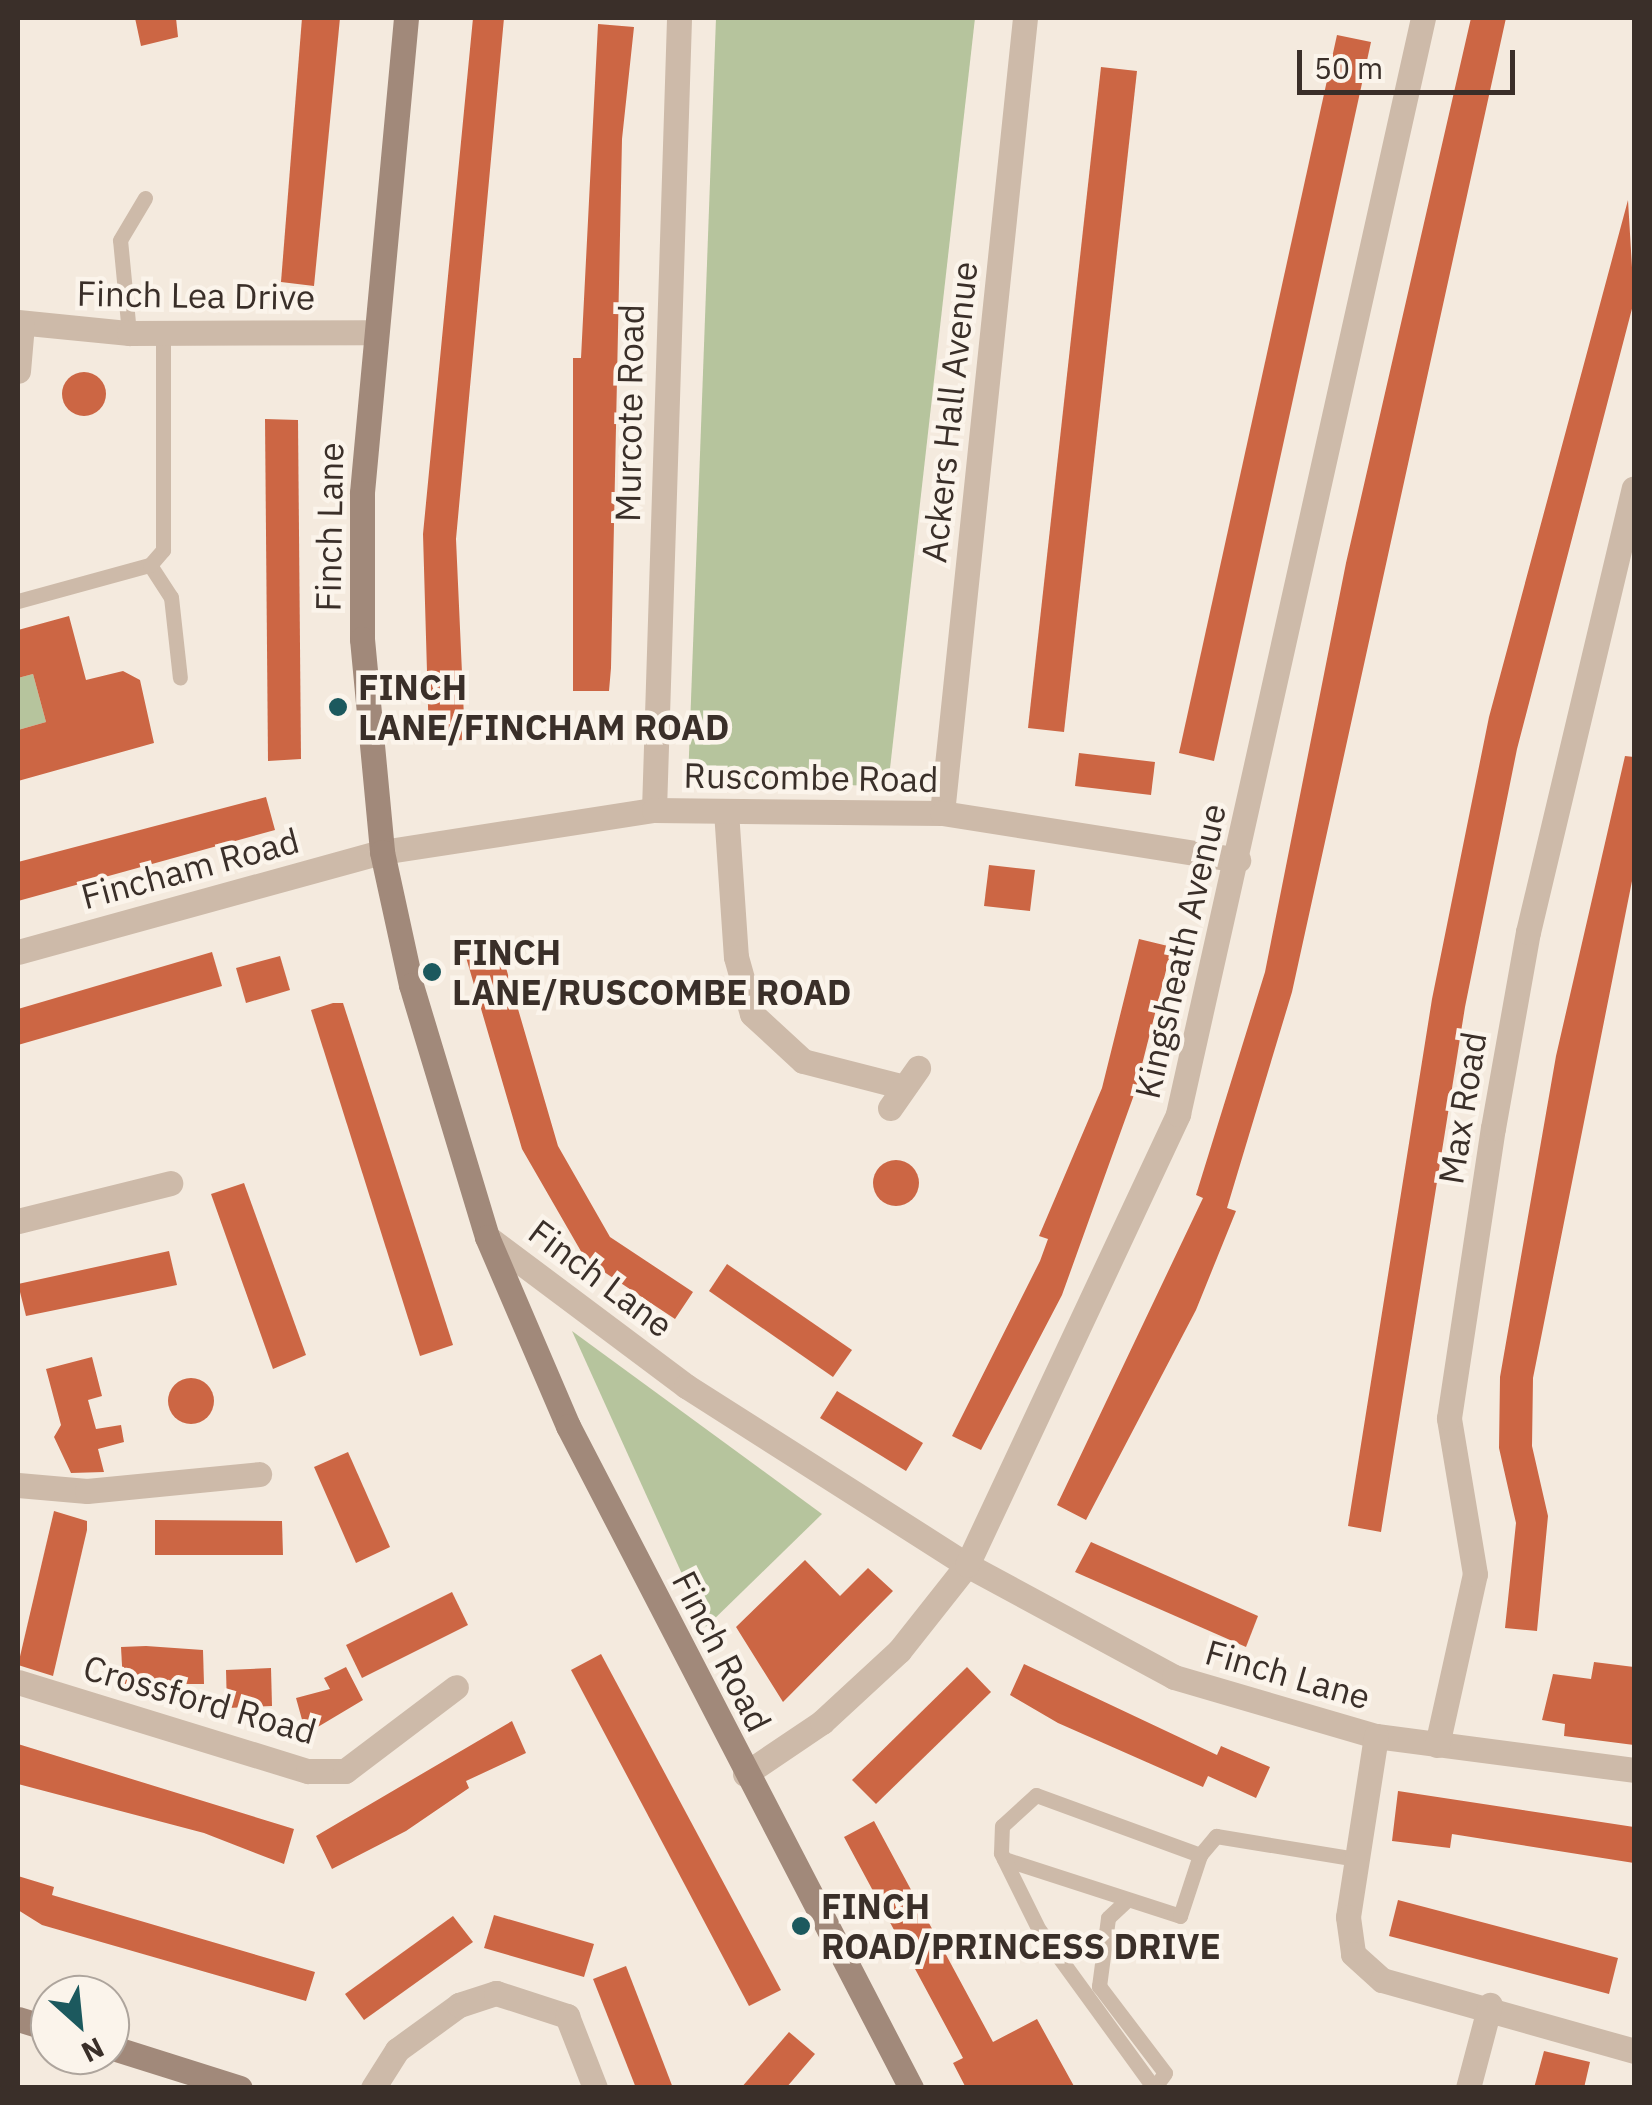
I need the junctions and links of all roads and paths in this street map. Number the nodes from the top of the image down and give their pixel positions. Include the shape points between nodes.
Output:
1 (406, 18) edge
2 (678, 18) edge
3 (1025, 18) edge
4 (1423, 18) edge
5 (146, 198) dead end
6 (20, 323) edge
7 (163, 331) junction
8 (374, 332) junction
9 (129, 333) junction
10 (18, 371) edge
11 (1634, 488) edge
12 (150, 565) junction
13 (18, 601) edge
14 (180, 678) dead end
15 (654, 810) junction
16 (726, 811) junction
17 (942, 813) junction
18 (382, 852) junction
19 (1238, 860) junction
20 (18, 952) edge
21 (904, 1088) dead end
22 (170, 1183) dead end
23 (18, 1222) edge
24 (488, 1237) junction
25 (259, 1474) dead end
26 (18, 1484) edge
27 (968, 1565) junction
28 (18, 1682) edge
29 (456, 1687) dead end
30 (1376, 1736) junction
31 (1438, 1744) junction
32 (1634, 1770) edge
33 (745, 1774) junction
34 (1200, 1855) junction
35 (1004, 1859) junction
36 (1357, 1859) junction
37 (1128, 1900) junction
38 (1490, 2005) junction
39 (1634, 2051) edge
40 (130, 2053) edge
41 (240, 2088) edge
42 (373, 2088) edge
43 (594, 2088) edge
44 (910, 2088) edge
45 (1154, 2088) edge
46 (1468, 2088) edge

1 - 8 street, Finch Lane
2 - 15 street, Murcote Road
3 - 17 street, Ackers Hall Avenue
4 - 19 street, Kingsheath Avenue
5 - 9 lane via 120,240
6 - 9 street, Finch Lea Drive
6 - 10 street
7 - 8 street, Finch Lea Drive
7 - 9 street, Finch Lea Drive
7 - 12 lane via 166,540
8 - 18 street, Finch Lane via 362,639
11 - 31 street, Max Road via 1528,932 1493,1128 1449,1418 1475,1574
12 - 13 lane
12 - 14 lane via 171,597
15 - 16 street, Ruscombe Road
15 - 18 street, Ruscombe Road
16 - 17 street, Ruscombe Road
16 - 21 street via 736,958 752,1014 802,1061
17 - 19 street, Ruscombe Road
18 - 20 street, Fincham Road
18 - 24 street, Finch Lane
19 - 27 street, Kingsheath Avenue via 1178,1114
22 - 23 street
24 - 27 street, Finch Lane via 686,1386
24 - 33 street, Finch Road via 568,1426
25 - 26 street via 87,1492
27 - 30 street, Finch Lane via 1174,1678
27 - 33 street, Kingsheath Avenue via 900,1652 822,1722
28 - 29 street, Crossford Road via 308,1770 345,1771
30 - 31 street, Finch Lane
30 - 36 street
31 - 32 street, Finch Lane
33 - 44 street, Finch Road
34 - 35 lane via 1036,1795 1002,1826
34 - 36 lane via 1231,1834
34 - 37 lane via 1180,1916
35 - 37 lane
35 - 45 lane via 1039,1930
36 - 38 street via 1353,1954 1382,1980
37 - 45 lane via 1108,1918 1098,1986 1166,2073
38 - 39 street
38 - 46 street
40 - 41 street
42 - 43 street via 397,2050 459,2005 496,1993 567,2016

